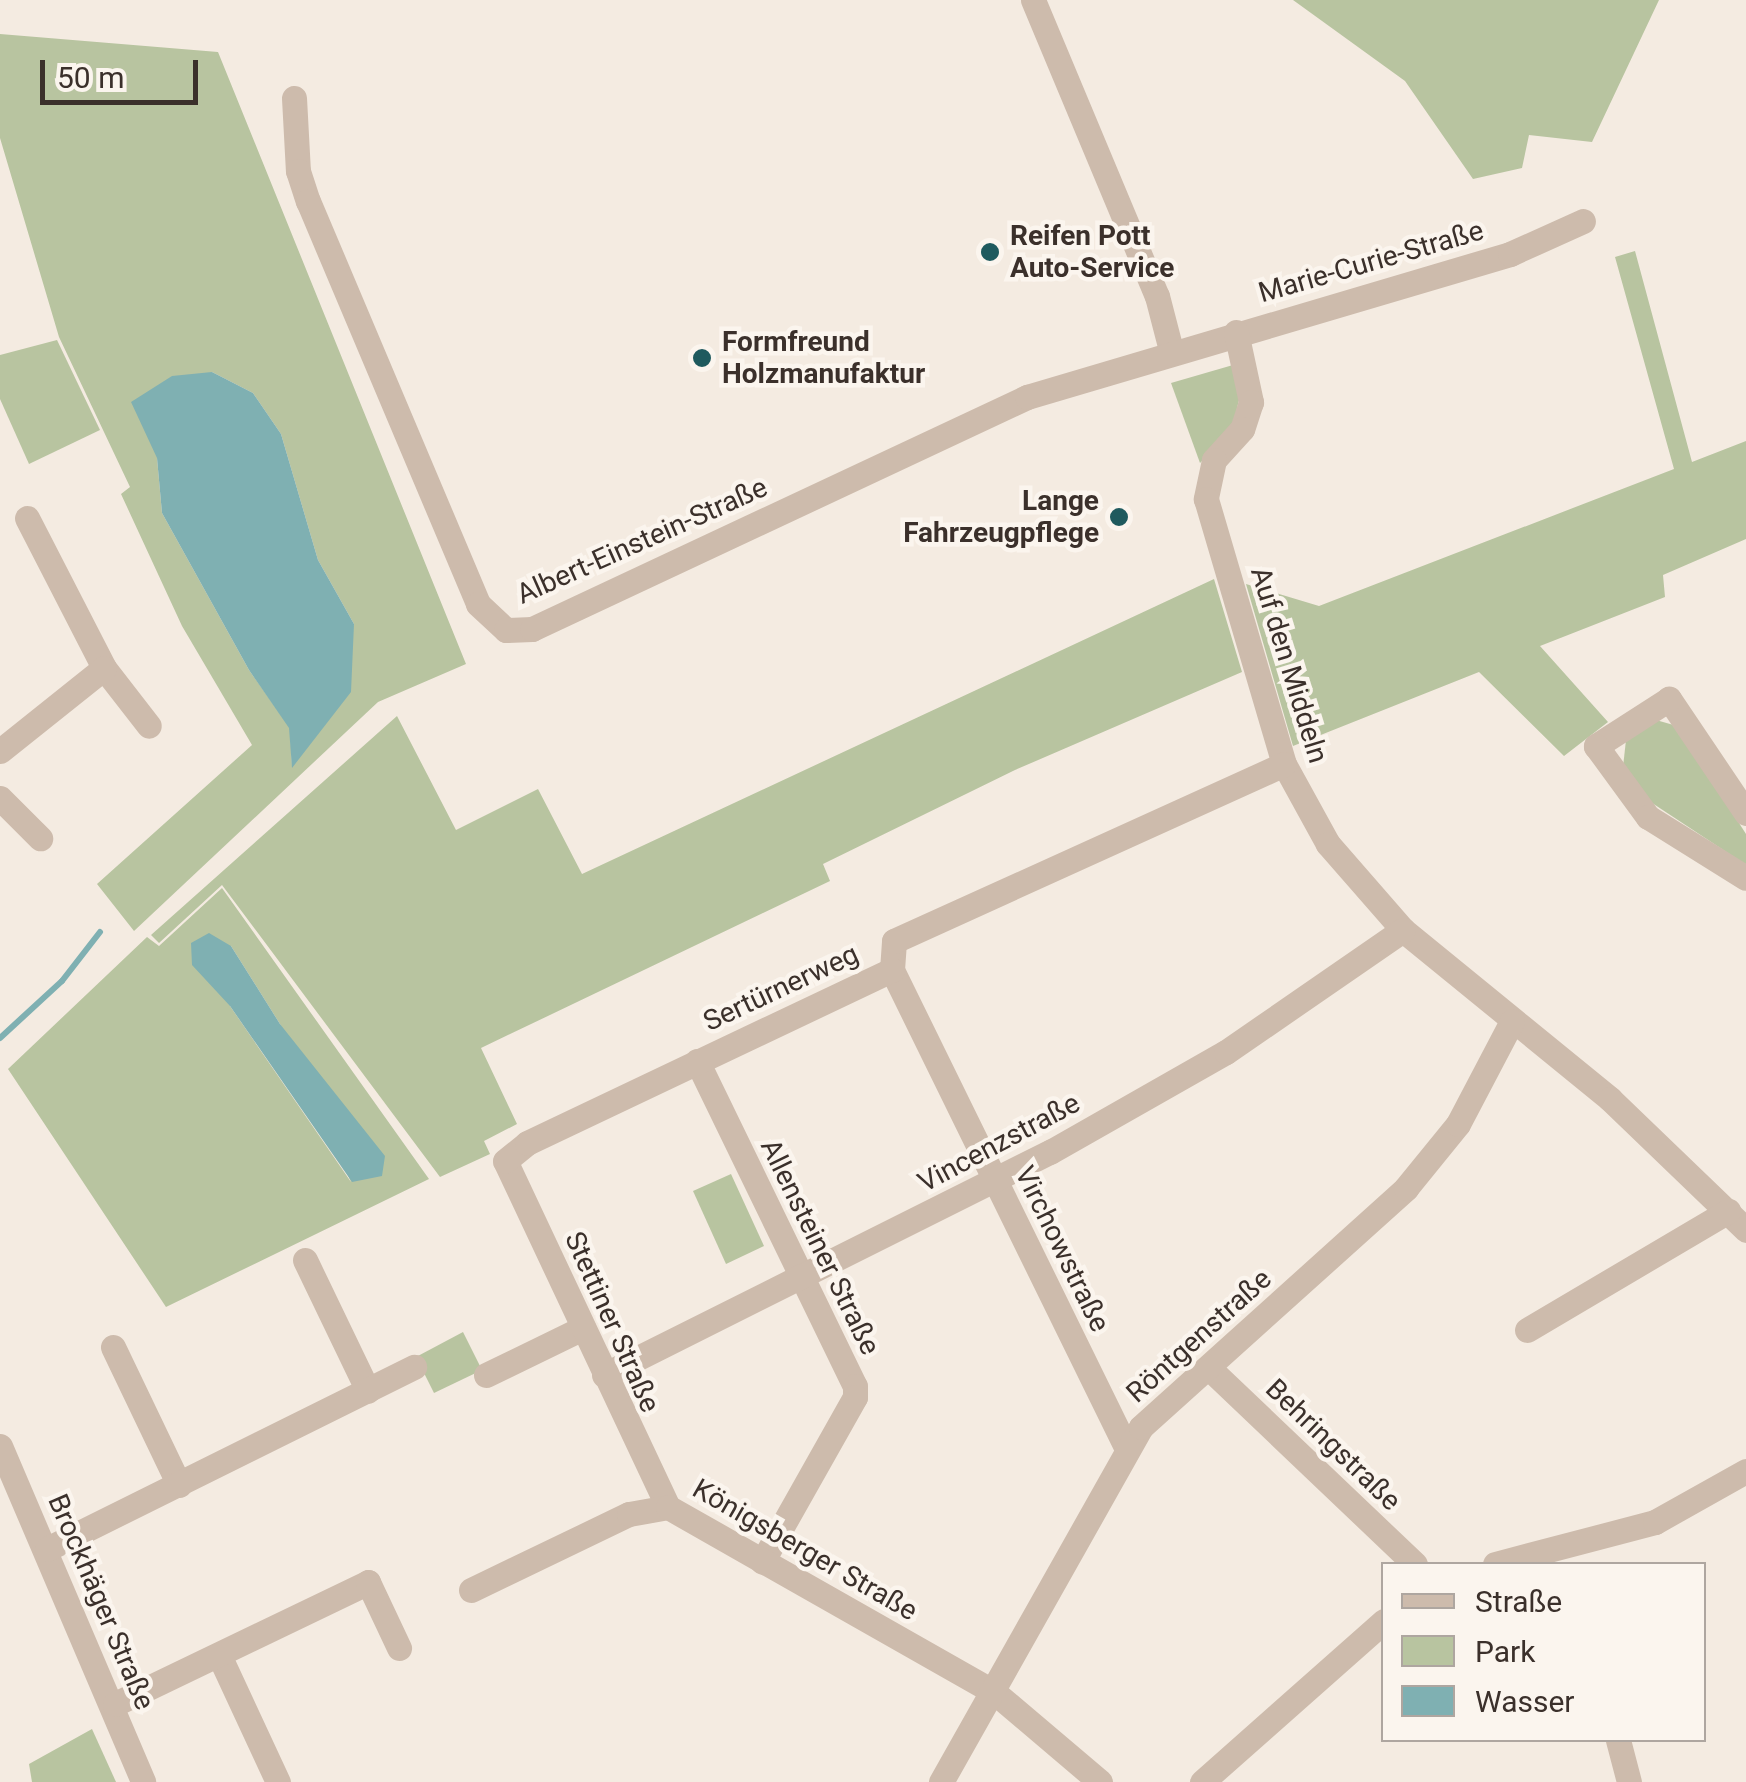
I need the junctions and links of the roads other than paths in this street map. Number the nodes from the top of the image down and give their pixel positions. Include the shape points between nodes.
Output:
1 (1033, 0) edge
2 (294, 98) dead end
3 (1584, 221) dead end
4 (1236, 332) junction
5 (1170, 350) junction
6 (27, 518) dead end
7 (104, 668) junction
8 (149, 726) dead end
9 (0, 751) edge
10 (1284, 764) junction
11 (0, 798) edge
12 (1746, 812) edge
13 (40, 838) dead end
14 (1746, 878) edge
15 (1403, 930) junction
16 (892, 970) junction
17 (1512, 1021) junction
18 (697, 1060) junction
19 (505, 1161) joint
20 (994, 1180) junction
21 (1737, 1221) edge
22 (305, 1260) dead end
23 (803, 1279) junction
24 (583, 1328) junction
25 (1527, 1330) dead end
26 (113, 1347) dead end
27 (414, 1367) dead end
28 (1210, 1369) junction
29 (486, 1375) dead end
30 (604, 1375) junction
31 (368, 1391) junction
32 (0, 1446) edge
33 (1126, 1447) junction
34 (1746, 1471) edge
35 (179, 1485) junction
36 (668, 1506) junction
37 (46, 1549) junction
38 (1570, 1556) edge
39 (762, 1562) junction
40 (1413, 1562) edge
41 (1514, 1562) edge
42 (472, 1590) dead end
43 (1381, 1624) edge
44 (399, 1648) dead end
45 (219, 1655) junction
46 (994, 1692) junction
47 (115, 1704) junction
48 (1619, 1742) edge
49 (144, 1782) edge
50 (278, 1782) edge
51 (941, 1782) edge
52 (1100, 1782) edge
53 (1202, 1782) edge
54 (1629, 1782) edge

1 - 5 street via 1158,296
2 - 5 street, Albert-Einstein-Straße via 305,194 478,604 506,630 532,628 1027,397 1118,374
3 - 4 street, Marie-Curie-Straße via 1510,254
4 - 5 street, Marie-Curie-Straße
4 - 10 street, Auf den Middeln via 1251,402 1242,429 1214,460 1206,499
6 - 7 street
7 - 8 street
7 - 9 street
10 - 15 street, Auf den Middeln via 1328,844
10 - 16 street, Sertürnerweg via 894,941
11 - 13 street
12 - 14 street via 1669,699 1596,746 1648,817
15 - 17 street, Auf den Middeln
15 - 20 street, Vincenzstraße via 1226,1052
16 - 18 street, Sertürnerweg
16 - 20 street, Virchowstraße
17 - 21 street, Auf den Middeln via 1610,1099
17 - 28 street, Röntgenstraße via 1458,1124 1406,1188
18 - 19 street, Sertürnerweg via 511,1151
18 - 23 street, Allensteiner Straße
19 - 24 street, Stettiner Straße
20 - 23 street, Vincenzstraße
20 - 33 street, Virchowstraße
21 - 25 street, Auf den Middeln
22 - 31 street
23 - 30 street, Vincenzstraße
23 - 39 street, Allensteiner Straße via 855,1397
24 - 29 street
24 - 30 street, Stettiner Straße
26 - 35 street
27 - 31 street
28 - 33 street, Röntgenstraße
28 - 40 street, Behringstraße
30 - 36 street, Stettiner Straße
31 - 35 street
32 - 37 street, Brockhäger Straße
33 - 46 street, Röntgenstraße
34 - 38 street via 1655,1522
35 - 37 street
36 - 39 street, Königsberger Straße
36 - 42 street, Königsberger Straße via 630,1514
37 - 47 street, Brockhäger Straße
38 - 41 street
39 - 46 street, Königsberger Straße
43 - 53 street
44 - 45 street via 368,1582
45 - 47 street
45 - 50 street
46 - 51 street, Röntgenstraße
46 - 52 street, Königsberger Straße
47 - 49 street, Brockhäger Straße
48 - 54 street

